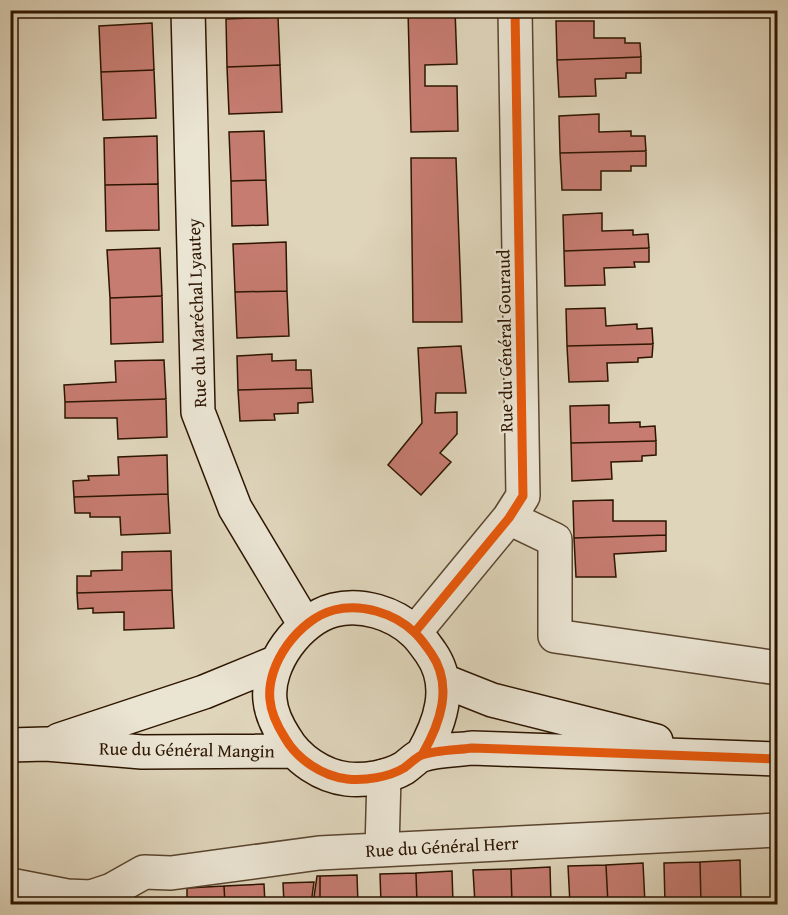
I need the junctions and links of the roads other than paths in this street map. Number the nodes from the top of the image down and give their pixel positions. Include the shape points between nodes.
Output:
1 (188, 10) edge
2 (515, 10) edge
3 (509, 518) junction
4 (305, 625) junction
5 (415, 632) junction
6 (278, 662) junction
7 (777, 668) edge
8 (444, 681) junction
9 (46, 744) junction
10 (10, 745) edge
11 (293, 752) junction
12 (422, 755) junction
13 (719, 756) junction
14 (777, 759) edge
15 (384, 776) junction
16 (777, 830) edge
17 (382, 850) junction
18 (10, 885) edge

1 - 4 street, Rue du Maréchal Lyautey via 198,411 235,508
2 - 3 street, Rue du Général Gouraud via 523,496
3 - 5 street, Rue du Général Gouraud
3 - 7 street via 555,540 555,636
4 - 5 street via 333,610 363,608 391,616
4 - 6 street
5 - 8 street via 433,656
6 - 9 street, Rue du Général Mangin via 204,692
6 - 11 street via 271,676 270,701
8 - 12 street via 435,733
8 - 13 street via 492,700
9 - 10 street, Rue du Général Mangin
9 - 11 street, Rue du Général Mangin via 142,752
11 - 15 street via 317,769 346,779
12 - 13 street via 472,748
12 - 15 street via 403,769
13 - 14 street
15 - 17 street
16 - 17 street, Rue du Général Herr
17 - 18 street, Rue du Général Herr via 319,852 171,873 144,872 92,897

